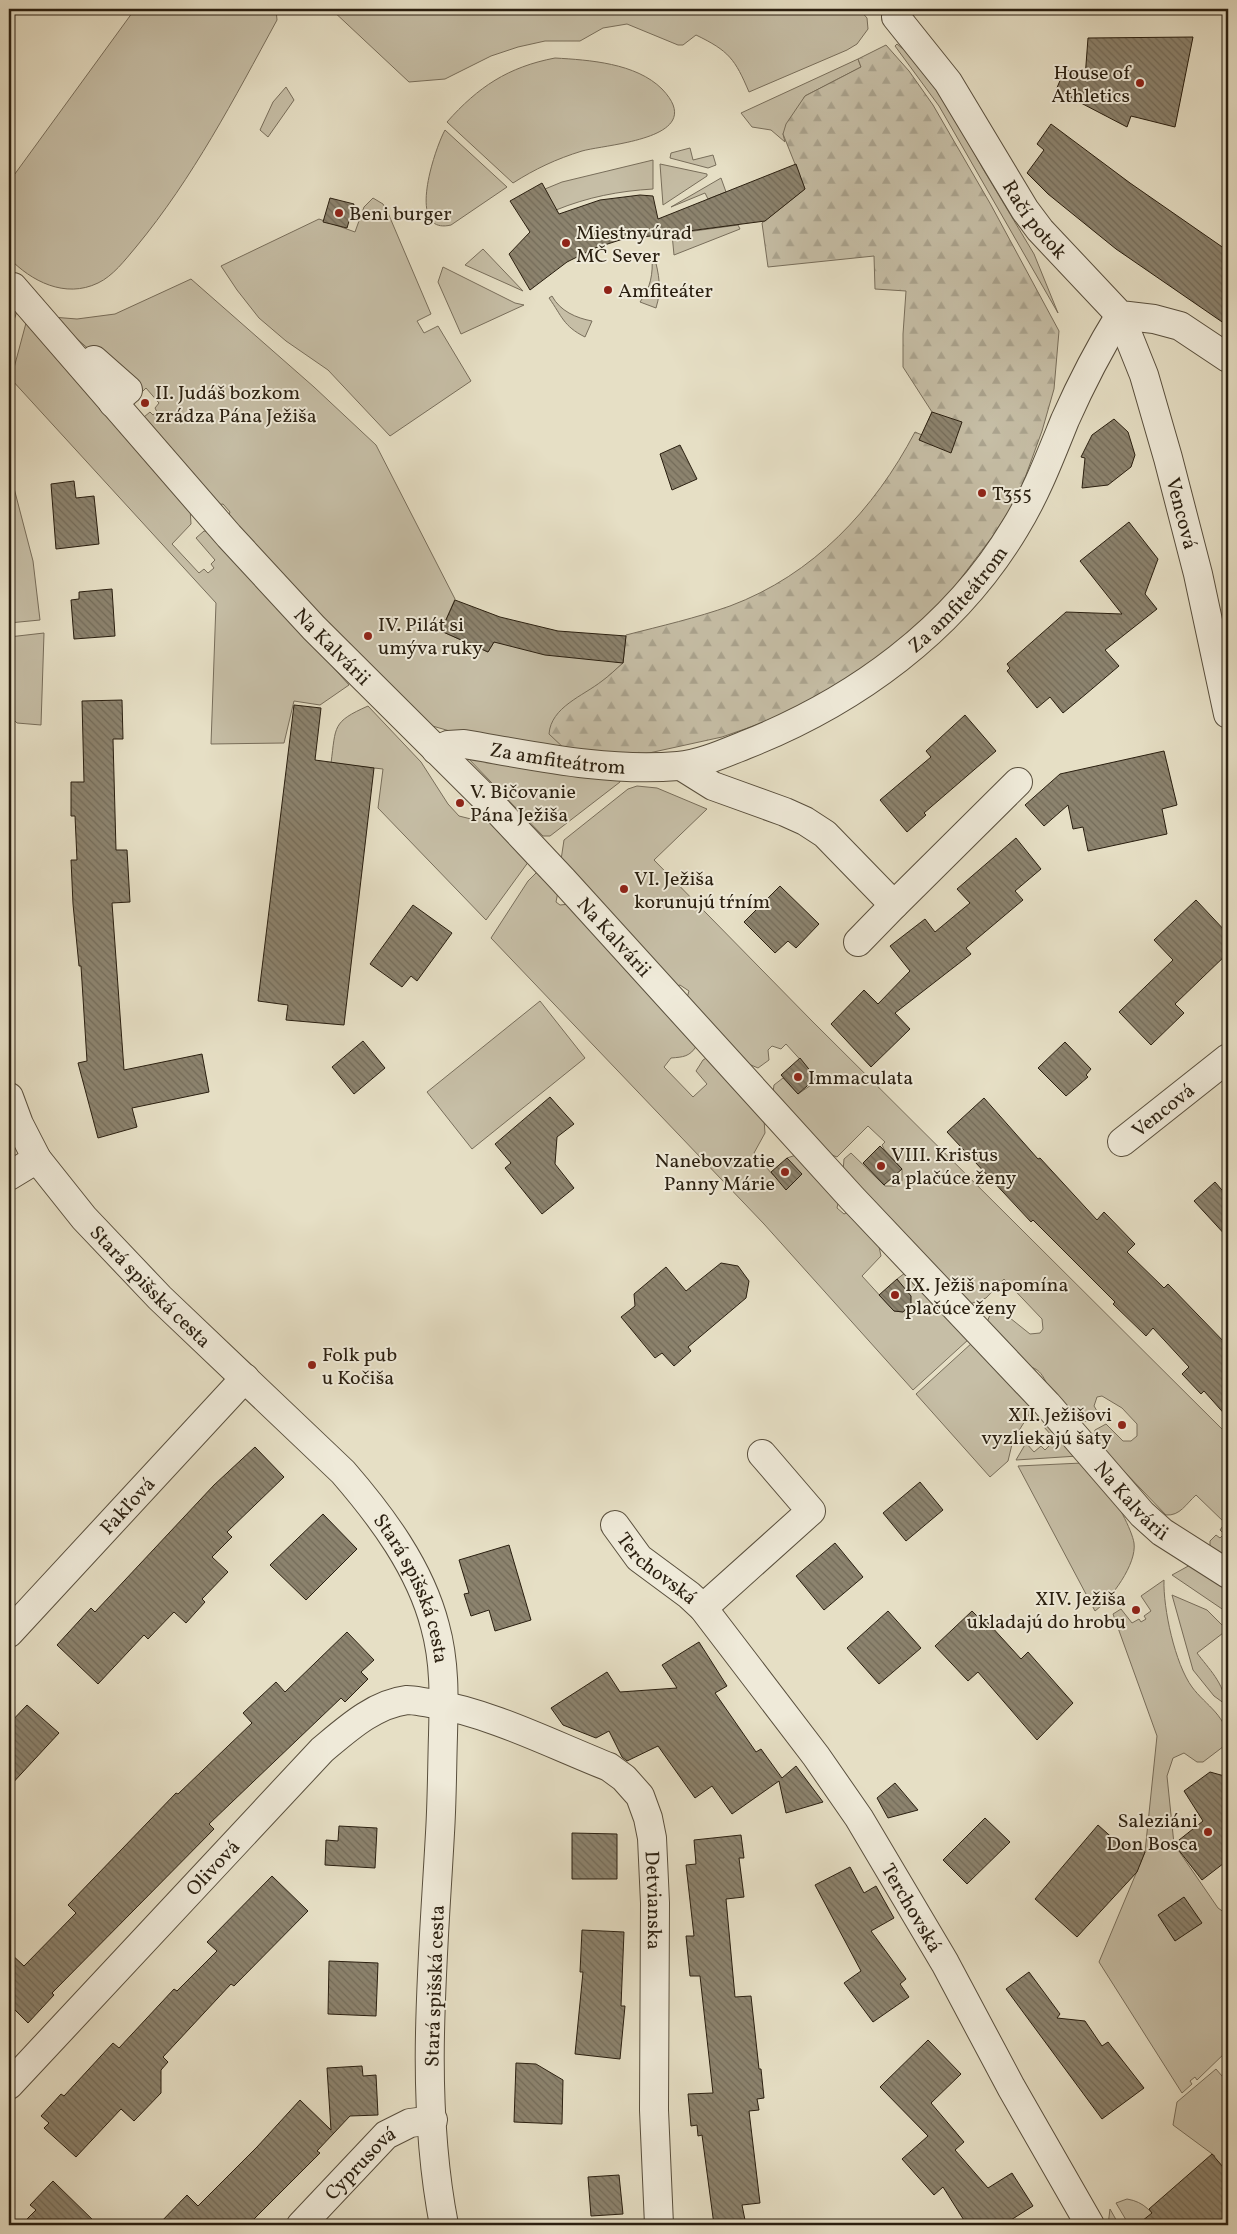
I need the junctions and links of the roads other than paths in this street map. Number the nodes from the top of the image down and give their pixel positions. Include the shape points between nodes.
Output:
1 (892, 11) edge
2 (21, 295) dead end
3 (1120, 315) junction
4 (1228, 358) edge
5 (1228, 714) edge
6 (436, 750) junction
7 (681, 766) junction
8 (1018, 782) dead end
9 (894, 905) junction
10 (858, 942) dead end
11 (1228, 1058) edge
12 (9, 1097) edge
13 (1122, 1142) dead end
14 (37, 1159) junction
15 (9, 1176) edge
16 (245, 1378) junction
17 (762, 1454) dead end
18 (615, 1525) dead end
19 (1228, 1574) edge
20 (703, 1608) junction
21 (9, 1633) edge
22 (444, 1706) junction
23 (9, 2085) edge
24 (432, 2120) junction
25 (301, 2225) edge
26 (444, 2225) edge
27 (659, 2225) edge
28 (1090, 2225) edge

1 - 3 street, Račí potok via 948,82 1024,210
2 - 6 street, Na Kalvárii via 229,536 314,628
3 - 4 street via 1180,326
3 - 5 street, Vencová via 1144,375 1168,458 1198,574
3 - 7 street, Za amfiteátrom via 1098,350 1015,528 966,594 934,629 903,656 848,695 766,737
6 - 7 street, Za amfiteátrom via 464,744 587,764 637,768
6 - 19 street, Na Kalvárii via 563,880 852,1198 1046,1404 1142,1514 1162,1532
7 - 9 street via 713,786 812,825 825,834
8 - 9 street
9 - 10 street
11 - 13 street, Vencová
12 - 14 street, Stará spišská cesta via 18,1124
14 - 15 street
14 - 16 street, Stará spišská cesta via 123,1262
16 - 21 street, Fakľová
16 - 22 street, Stará spišská cesta via 343,1472 394,1539 414,1573 436,1626 443,1666
17 - 20 street, Terchovská via 811,1511
18 - 20 street, Terchovská via 639,1558
20 - 28 street, Terchovská via 859,1818 925,1928
22 - 23 street, Olivová via 408,1700 392,1704 360,1720 322,1750
22 - 24 street, Stará spišská cesta via 431,2038
22 - 27 street, Detvianska via 486,1718 609,1767 640,1796 648,1818 655,1903 654,2110
24 - 25 street, Cyprusová via 410,2124 386,2135
24 - 26 street, Stará spišská cesta

